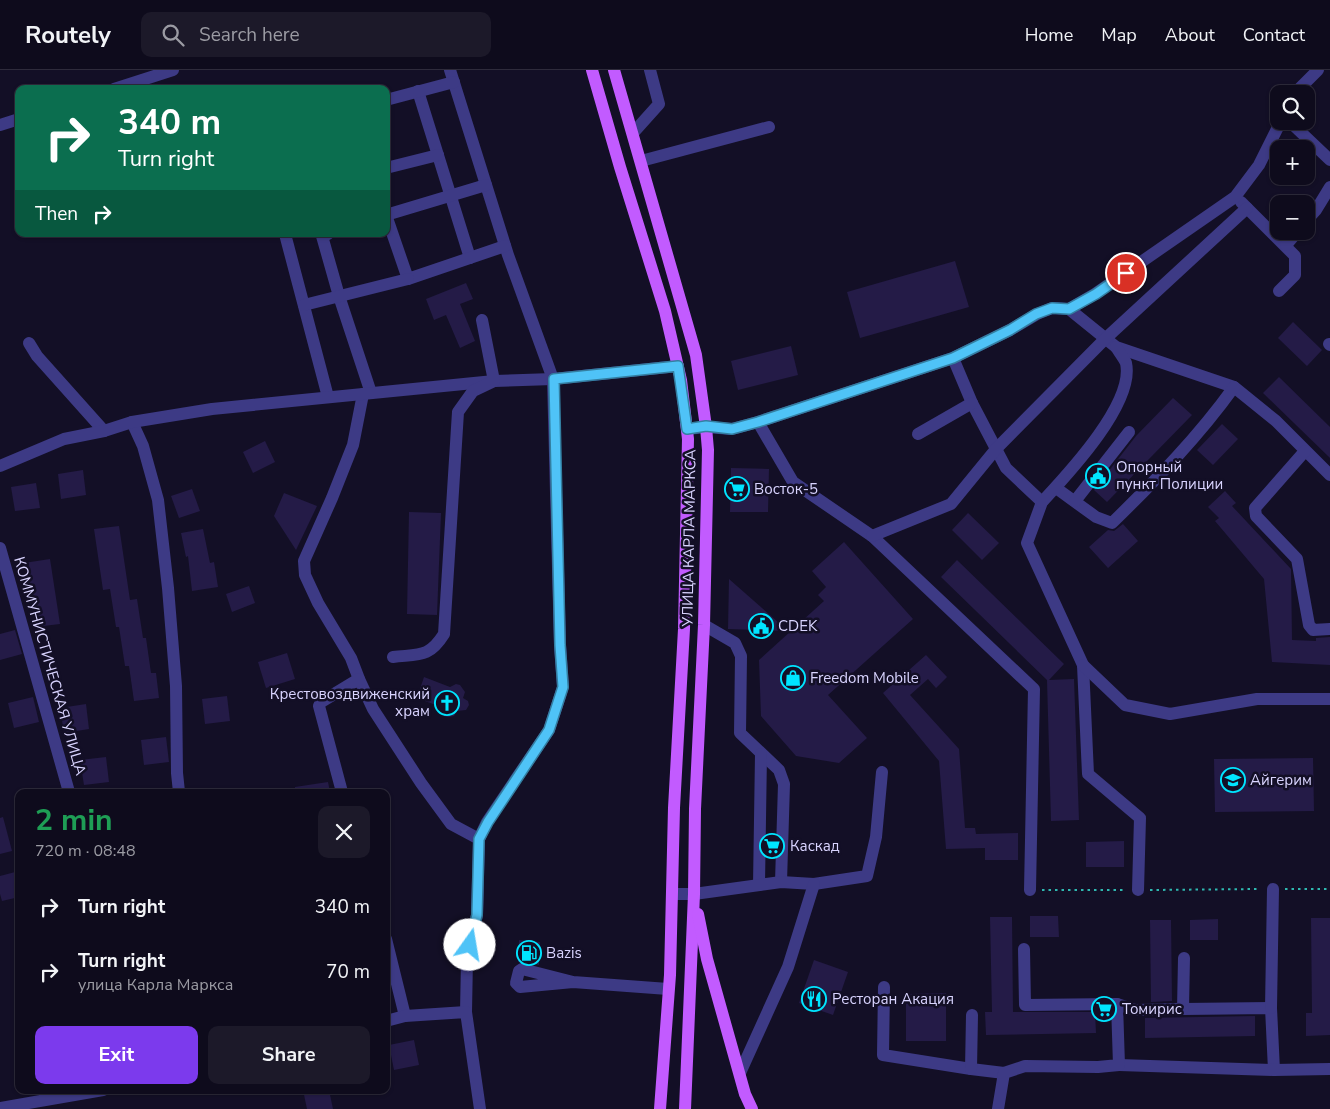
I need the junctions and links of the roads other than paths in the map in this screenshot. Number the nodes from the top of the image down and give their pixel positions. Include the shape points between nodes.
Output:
1 (173, 70) edge
2 (592, 70) edge
3 (614, 70) edge
4 (650, 70) edge
5 (1318, 70) edge
6 (452, 76) edge
7 (126, 85) edge
8 (1303, 85) edge
9 (418, 91) junction
10 (390, 99) edge
11 (15, 121) edge
12 (0, 126) edge
13 (769, 127) dead end
14 (1276, 130) edge
15 (1298, 130) edge
16 (633, 133) junction
17 (438, 155) junction
18 (1330, 160) edge
19 (641, 161) junction
20 (390, 167) edge
21 (486, 185) junction
22 (1330, 186) edge
23 (450, 196) junction
24 (1236, 197) junction
25 (1247, 208) junction
26 (1315, 211) edge
27 (390, 214) edge
28 (390, 227) edge
29 (287, 237) edge
30 (322, 237) edge
31 (1290, 240) edge
32 (1286, 245) junction
33 (506, 246) junction
34 (470, 258) junction
35 (408, 279) junction
36 (1279, 291) dead end
37 (339, 296) junction
38 (304, 305) junction
39 (1069, 309) junction
40 (482, 320) dead end
41 (1105, 339) junction
42 (29, 343) dead end
43 (1116, 347) junction
44 (953, 358) junction
45 (678, 366) junction
46 (554, 379) junction
47 (494, 381) junction
48 (1234, 387) junction
49 (367, 393) junction
50 (328, 397) junction
51 (972, 403) junction
52 (132, 422) junction
53 (758, 422) junction
54 (706, 426) junction
55 (687, 429) junction
56 (104, 431) junction
57 (1129, 432) dead end
58 (918, 434) dead end
59 (996, 449) junction
60 (1305, 451) junction
61 (0, 466) edge
62 (1330, 475) edge
63 (1056, 488) junction
64 (1075, 501) junction
65 (1042, 502) junction
66 (872, 536) junction
67 (0, 548) edge
68 (704, 625) junction
69 (1330, 629) edge
70 (393, 656) dead end
71 (1083, 666) junction
72 (359, 679) junction
73 (1330, 698) edge
74 (761, 754) junction
75 (882, 772) dead end
76 (68, 789) edge
77 (179, 789) edge
78 (341, 789) edge
79 (479, 839) junction
80 (781, 882) junction
81 (814, 884) junction
82 (759, 885) junction
83 (1273, 889) road end
84 (1030, 890) road end
85 (1138, 890) road end
86 (672, 894) junction
87 (694, 894) junction
88 (1024, 949) dead end
89 (390, 955) edge
90 (1184, 958) dead end
91 (573, 982) dead end
92 (884, 987) dead end
93 (668, 989) junction
94 (1117, 1004) junction
95 (1271, 1008) junction
96 (1183, 1009) junction
97 (466, 1012) junction
98 (972, 1015) dead end
99 (405, 1016) junction
100 (390, 1020) edge
101 (1119, 1065) junction
102 (971, 1069) junction
103 (1330, 1069) edge
104 (1274, 1070) junction
105 (1004, 1072) junction
106 (740, 1073) junction
107 (80, 1094) edge
108 (0, 1108) edge
109 (480, 1109) edge
110 (660, 1109) edge
111 (685, 1109) edge
112 (752, 1109) edge
113 (998, 1109) edge

1 - 7 street
2 - 45 main road, УЛИЦА КАРЛА МАРКСА via 665,311
3 - 16 main road, УЛИЦА КАРЛА МАРКСА
4 - 16 street via 659,104
5 - 8 street
6 - 9 street
6 - 21 street
9 - 10 street
9 - 17 street
11 - 12 street
13 - 19 street
14 - 24 street via 1259,165
15 - 18 street
16 - 19 main road, УЛИЦА КАРЛА МАРКСА
17 - 20 street
17 - 23 street
19 - 54 main road, УЛИЦА КАРЛА МАРКСА via 696,355
21 - 23 street
21 - 33 street
22 - 26 street
23 - 27 street
23 - 34 street
24 - 25 street
24 - 39 street via 1096,294
25 - 32 street
25 - 41 street
28 - 35 street
29 - 38 street
30 - 37 street
31 - 32 street
32 - 36 street via 1295,256 1295,275
33 - 34 street
33 - 46 street
34 - 35 street
35 - 37 street
37 - 38 street
37 - 49 street
38 - 50 street
39 - 41 street
39 - 44 street via 1052,308 1036,314
40 - 47 street
41 - 43 street
41 - 59 street
42 - 56 street
43 - 48 street
43 - 63 street via 1126,363 1125,387 1100,435
44 - 51 street
44 - 53 street
45 - 46 street
45 - 55 main road, УЛИЦА КАРЛА МАРКСА
46 - 47 street
46 - 79 street via 563,687 549,730
47 - 49 street
47 - 70 street via 473,391 458,412 444,634 435,648 425,653
48 - 60 street via 1276,421
48 - 64 street via 1196,436 1112,523 1096,517
49 - 50 street
49 - 72 street via 353,445 304,561 305,575 318,603 351,658
50 - 52 street via 212,409
51 - 58 street
51 - 59 street
52 - 56 street
52 - 77 street via 143,446 159,510 176,686
53 - 54 street via 732,429
53 - 66 street via 793,482
54 - 55 street
54 - 68 main road, УЛИЦА КАРЛА МАРКСА
55 - 86 main road, УЛИЦА КАРЛА МАРКСА via 684,629
56 - 61 street via 64,439
57 - 64 street
59 - 65 street via 1006,468
59 - 66 street via 951,504
60 - 62 street
60 - 69 street via 1255,508 1256,516 1297,559 1309,625 1314,630
63 - 64 street
63 - 65 street
65 - 71 street via 1027,543
66 - 84 street via 1034,689
67 - 76 street, КОММУНИСТИЧЕСКАЯ УЛИЦА
68 - 74 street via 735,643 741,656 740,733
68 - 87 main road, УЛИЦА КАРЛА МАРКСА
71 - 73 street via 1125,705 1170,714 1257,699
71 - 85 street via 1088,774 1140,818
72 - 78 street via 318,706
72 - 79 street via 373,709 451,824
74 - 80 street via 779,770 784,784
74 - 82 street
75 - 81 street via 876,837 867,876
79 - 97 street via 477,915 467,959
80 - 81 street
80 - 82 street
81 - 106 street via 788,967
82 - 87 street
83 - 95 street
86 - 87 street
86 - 93 main road, УЛИЦА КАРЛА МАРКСА
87 - 106 main road via 707,959
87 - 111 main road
88 - 94 street via 1025,1005
89 - 99 street
90 - 96 street
91 - 93 street
92 - 102 street via 883,1055
93 - 110 main road, УЛИЦА КАРЛА МАРКСА
94 - 96 street via 1135,1010
94 - 101 street
95 - 96 street
95 - 104 street
97 - 99 street
97 - 109 street
98 - 102 street
99 - 100 street
101 - 104 street
101 - 105 street via 1025,1066
102 - 105 street
103 - 104 street
105 - 113 street
106 - 112 main road
107 - 108 street

